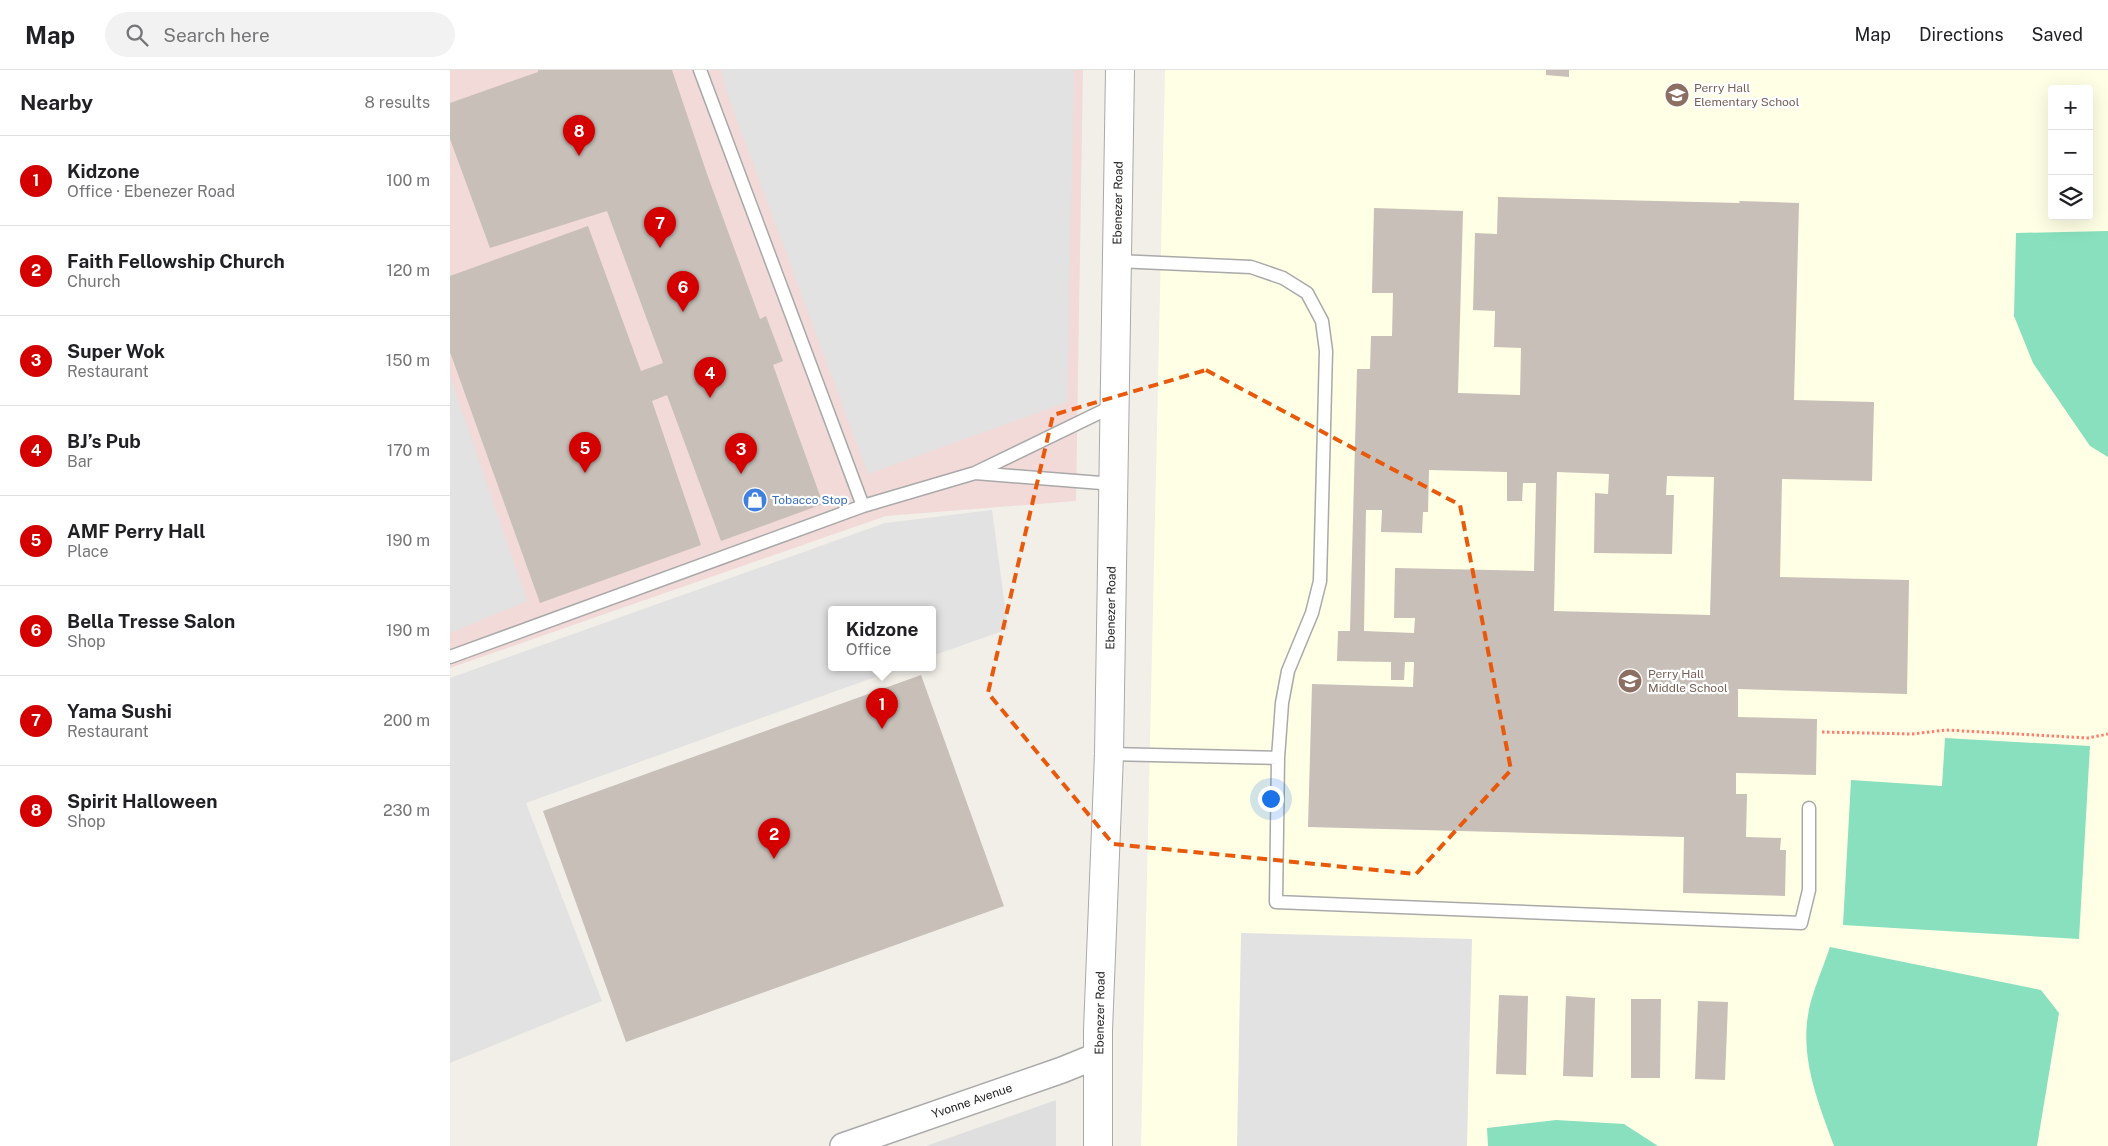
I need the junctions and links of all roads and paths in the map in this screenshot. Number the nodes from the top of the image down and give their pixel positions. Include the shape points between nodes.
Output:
1 (700, 70) edge
2 (1120, 70) edge
3 (1117, 261) junction
4 (1113, 406) junction
5 (976, 472) junction
6 (1114, 484) junction
7 (863, 506) junction
8 (450, 657) edge
9 (1822, 732) dead end
10 (2108, 734) edge
11 (1108, 754) junction
12 (1278, 758) junction
13 (1809, 808) dead end
14 (1099, 1055) junction
15 (843, 1146) edge
16 (1098, 1146) edge

1 - 7 lane
2 - 3 street, Ebenezer Road
3 - 4 street, Ebenezer Road
3 - 12 lane via 1251,267 1283,278 1307,293 1322,321 1326,351 1320,581 1312,614 1288,671
4 - 5 lane
4 - 6 street, Ebenezer Road
5 - 6 lane
5 - 7 lane
6 - 11 street, Ebenezer Road
7 - 8 lane
9 - 10 path via 1912,734 1946,730 2088,738
11 - 12 lane
11 - 14 street, Ebenezer Road
12 - 13 lane via 1276,902 1801,923 1809,890
14 - 15 street, Yvonne Avenue
14 - 16 street, Ebenezer Road

